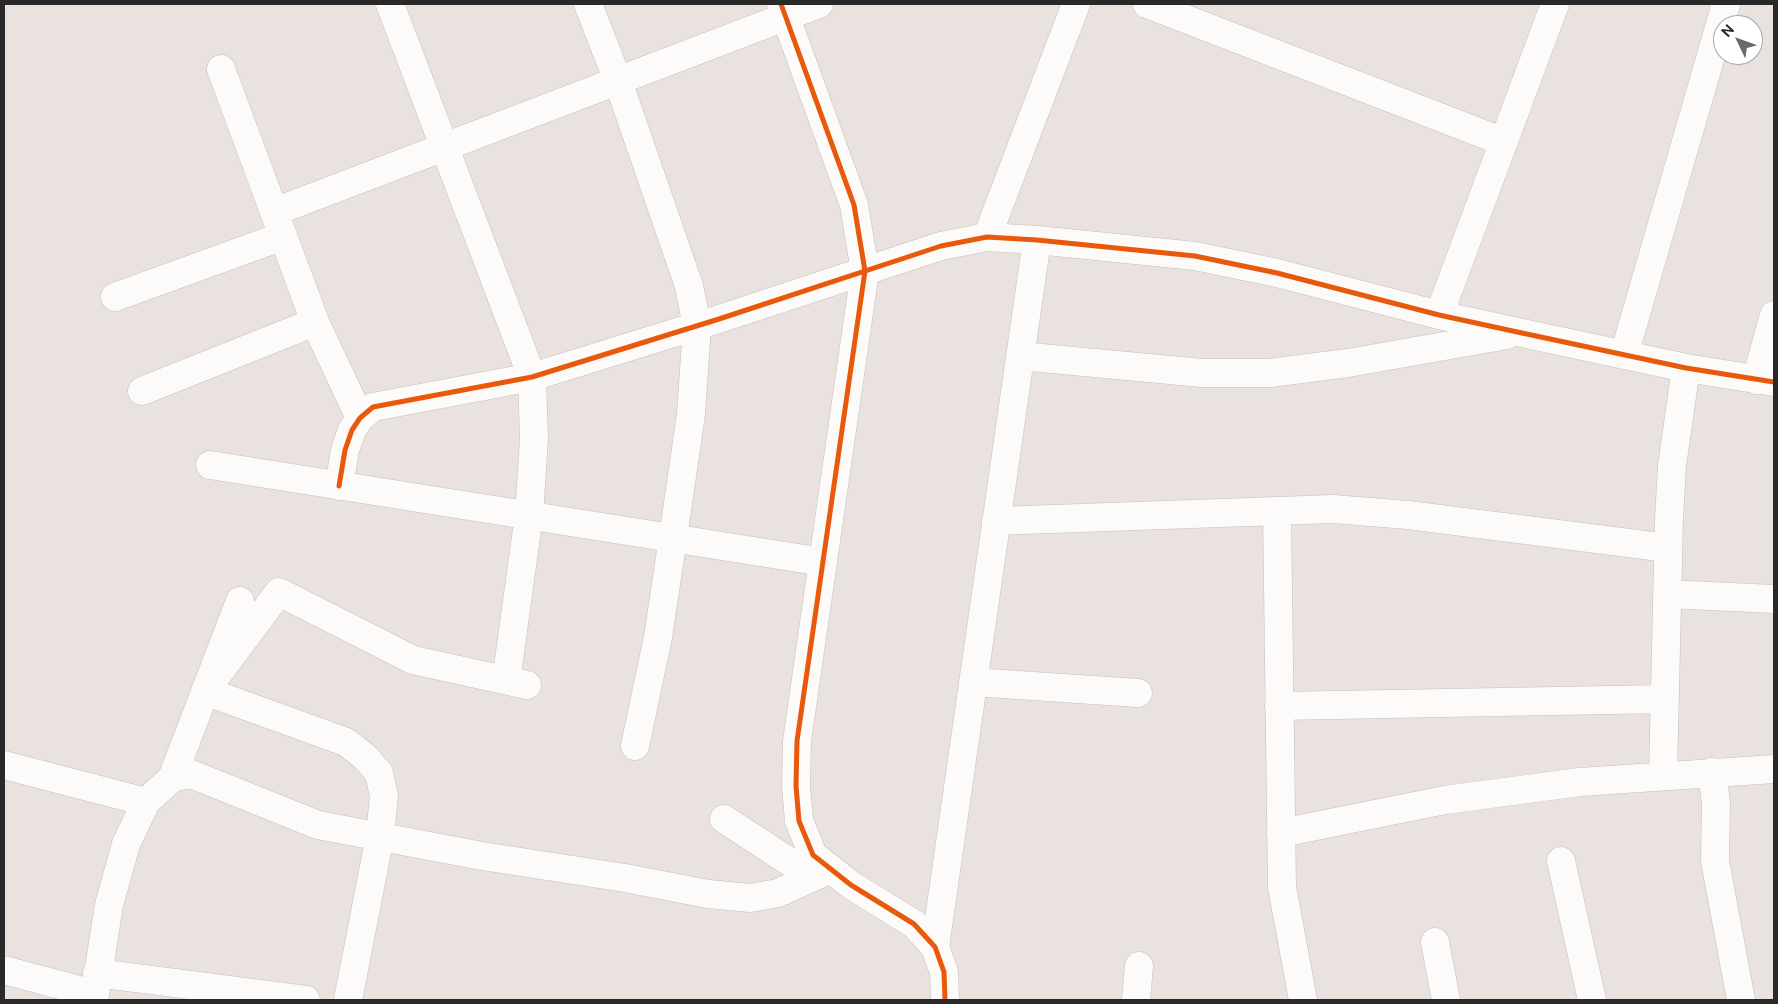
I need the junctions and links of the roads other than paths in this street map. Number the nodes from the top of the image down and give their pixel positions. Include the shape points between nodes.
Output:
1 (390, 4) edge
2 (588, 4) edge
3 (819, 4) edge
4 (1076, 4) edge
5 (1147, 4) edge
6 (1555, 4) edge
7 (1726, 4) edge
8 (783, 10) edge
9 (221, 69) dead end
10 (618, 81) junction
11 (1504, 142) junction
12 (444, 147) junction
13 (278, 224) junction
14 (987, 237) junction
15 (1037, 240) junction
16 (865, 271) junction
17 (114, 297) dead end
18 (1439, 315) junction
19 (1774, 315) edge
20 (315, 322) junction
21 (697, 326) junction
22 (1522, 333) junction
23 (1624, 355) junction
24 (1020, 356) junction
25 (1686, 368) junction
26 (532, 377) junction
27 (1765, 381) edge
28 (142, 391) dead end
29 (360, 418) junction
30 (210, 465) dead end
31 (339, 486) junction
32 (1276, 511) junction
33 (529, 515) junction
34 (996, 521) junction
35 (673, 538) junction
36 (1668, 548) junction
37 (823, 562) junction
38 (1667, 594) junction
39 (1774, 599) edge
40 (240, 601) dead end
41 (973, 682) junction
42 (205, 691) junction
43 (1138, 693) dead end
44 (1665, 699) junction
45 (1279, 706) junction
46 (635, 746) dead end
47 (4, 765) edge
48 (1774, 769) edge
49 (1712, 772) junction
50 (1663, 776) junction
51 (172, 778) junction
52 (146, 802) junction
53 (724, 819) dead end
54 (1281, 833) junction
55 (380, 836) junction
56 (1561, 861) dead end
57 (822, 873) junction
58 (1435, 942) dead end
59 (935, 947) junction
60 (1139, 966) dead end
61 (4, 970) edge
62 (95, 989) edge
63 (306, 1000) edge
64 (348, 1000) edge
65 (945, 1000) edge
66 (1136, 1000) edge
67 (1303, 1000) edge
68 (1446, 1000) edge
69 (1592, 1000) edge
70 (1741, 1000) edge

1 - 12 street
2 - 10 street
3 - 8 street
4 - 14 street
5 - 11 street
6 - 11 street
7 - 23 street
8 - 10 street
8 - 16 street via 854,205
9 - 13 street
10 - 12 street
10 - 21 street via 689,286
11 - 18 street
12 - 13 street
12 - 26 street
13 - 17 street
13 - 20 street
14 - 15 street
14 - 16 street via 941,246
15 - 18 street via 1195,256 1277,273
15 - 24 street
16 - 21 street
16 - 37 street
18 - 22 street
19 - 27 street
20 - 28 street
20 - 29 street
21 - 26 street
21 - 35 street via 691,414
22 - 23 street
22 - 24 street via 1270,373 1202,373
23 - 25 street
24 - 34 street
25 - 27 street
25 - 36 street via 1672,466
26 - 29 street via 373,408
26 - 33 street via 534,439
29 - 31 street via 345,450
30 - 31 street
31 - 33 street
32 - 34 street
32 - 36 street via 1333,509 1408,514
32 - 45 street
33 - 35 street
33 - 42 street via 518,676 413,660 280,592
34 - 41 street
35 - 37 street
35 - 46 street via 658,637
36 - 38 street
37 - 57 street via 797,741 796,786 799,822
38 - 39 street
38 - 44 street
40 - 42 street
41 - 43 street
41 - 59 street
42 - 51 street
42 - 55 street via 346,742 365,757 379,773 384,796
44 - 45 street
44 - 50 street
45 - 54 street
47 - 52 street
48 - 49 street
49 - 50 street
49 - 70 street via 1716,803 1715,861
50 - 54 street via 1580,782 1445,800
51 - 52 street
51 - 55 street via 191,774 318,825
52 - 62 street via 126,844 109,905
53 - 57 street
54 - 67 street via 1282,887
55 - 57 street via 708,894 750,898 778,893
55 - 64 street
56 - 69 street
57 - 59 street via 852,885 914,924
58 - 68 street
59 - 65 street via 944,972
60 - 66 street
61 - 62 street
62 - 63 street

